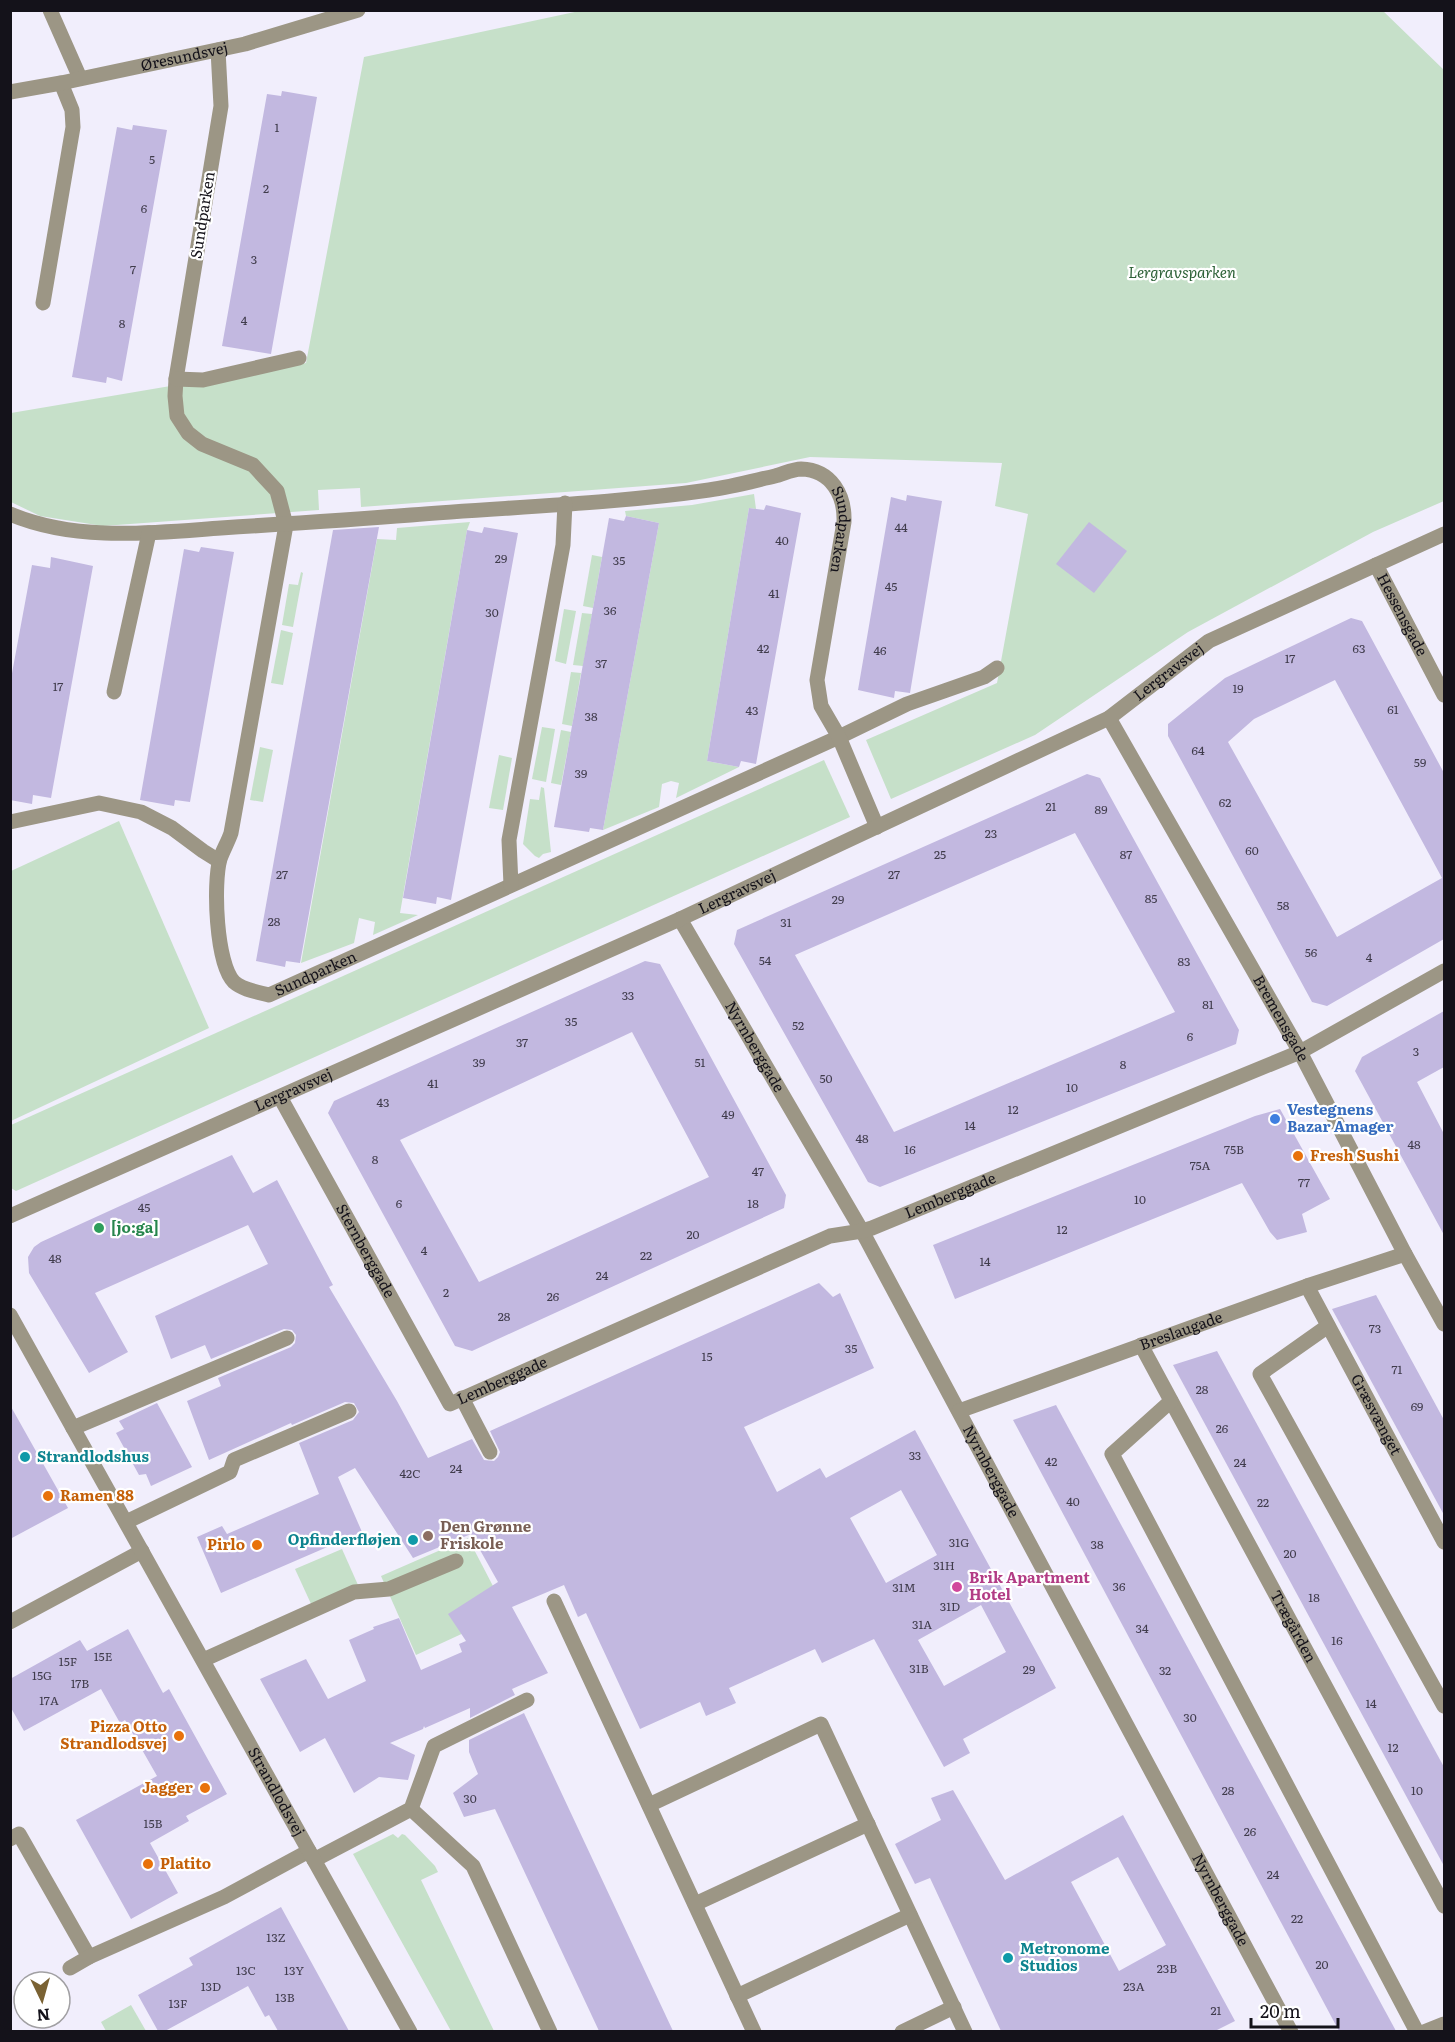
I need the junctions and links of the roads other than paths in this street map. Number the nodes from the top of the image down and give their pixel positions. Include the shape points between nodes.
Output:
1 (50, 10) edge
2 (358, 10) edge
3 (218, 50) junction
4 (80, 78) junction
5 (61, 83) junction
6 (10, 92) edge
7 (43, 303) dead end
8 (299, 358) dead end
9 (176, 379) junction
10 (565, 503) junction
11 (10, 514) edge
12 (286, 525) junction
13 (149, 533) junction
14 (1444, 534) edge
15 (1376, 565) junction
16 (998, 668) dead end
17 (114, 692) dead end
18 (1444, 695) edge
19 (1109, 718) junction
20 (839, 737) junction
21 (10, 822) edge
22 (877, 827) junction
23 (219, 861) junction
24 (511, 885) junction
25 (680, 919) junction
26 (1444, 971) edge
27 (1300, 1052) junction
28 (280, 1097) junction
29 (10, 1216) edge
30 (862, 1232) junction
31 (1405, 1254) junction
32 (1307, 1286) junction
33 (10, 1315) edge
34 (1444, 1324) edge
35 (1328, 1326) junction
36 (287, 1338) dead end
37 (1141, 1345) junction
38 (456, 1401) junction
39 (1171, 1401) junction
40 (349, 1411) dead end
41 (958, 1411) junction
42 (73, 1428) junction
43 (490, 1452) dead end
44 (126, 1522) junction
45 (1444, 1542) edge
46 (142, 1551) junction
47 (456, 1561) dead end
48 (554, 1600) dead end
49 (10, 1622) edge
50 (202, 1660) junction
51 (526, 1700) dead end
52 (1444, 1706) edge
53 (649, 1805) junction
54 (411, 1809) junction
55 (868, 1824) junction
56 (10, 1839) edge
57 (312, 1856) junction
58 (695, 1904) junction
59 (1444, 1906) edge
60 (910, 1915) junction
61 (89, 1958) junction
62 (70, 1968) dead end
63 (737, 1996) junction
64 (954, 2007) junction
65 (1444, 2024) edge
66 (410, 2031) edge
67 (550, 2031) edge
68 (754, 2031) edge
69 (902, 2031) edge
70 (965, 2031) edge
71 (1292, 2031) edge
72 (1417, 2031) edge
73 (1424, 2031) edge

1 - 4 street
2 - 3 street, Øresundsvej
3 - 4 street, Øresundsvej
3 - 9 street, Sundparken via 221,106
4 - 5 street, Øresundsvej
5 - 6 street, Øresundsvej
5 - 7 street via 72,110 73,127
8 - 9 street via 203,380
9 - 12 street, Sundparken via 177,416 188,433 202,444 253,465 277,491
10 - 12 street, Sundparken
10 - 20 street, Sundparken via 710,490 801,469 818,473 832,483 841,494 844,522 817,680 821,706
10 - 24 street via 563,545 508,840
11 - 13 street, Sundparken via 29,522 76,531
12 - 13 street, Sundparken
12 - 23 street, Sundparken via 231,833
13 - 17 street
14 - 15 street, Lergravsvej
15 - 18 street, Hessensgade
15 - 19 street, Lergravsvej via 1209,641
16 - 20 street, Sundparken via 984,677 907,704
19 - 22 street, Lergravsvej
19 - 27 street, Bremensgade
20 - 22 street, Sundparken
20 - 24 street, Sundparken
21 - 23 street via 99,802 141,812
22 - 25 street, Lergravsvej
23 - 24 street, Sundparken via 217,900 223,960 234,981 248,990 269,995
25 - 28 street, Lergravsvej
25 - 30 street, Nyrnberggade
26 - 27 street, Lemberggade
27 - 30 street, Lemberggade
27 - 31 street, Bremensgade
28 - 29 street, Lergravsvej
28 - 38 street, Sternberggade
30 - 38 street, Lemberggade via 830,1236
30 - 41 street, Nyrnberggade
31 - 32 street, Breslaugade
31 - 34 street, Bremensgade
32 - 35 street, Græsvænget
32 - 37 street, Breslaugade
33 - 42 street, Strandlodsvej
35 - 45 street, Græsvænget
35 - 52 street via 1260,1374
36 - 42 street
37 - 39 street, Trægården
37 - 41 street, Breslaugade
38 - 43 street, Sternberggade
39 - 59 street, Trægården
39 - 72 street via 1112,1454
40 - 44 street via 234,1460 230,1472
41 - 71 street, Nyrnberggade
42 - 44 street, Strandlodsvej
44 - 46 street, Strandlodsvej
46 - 49 street
46 - 50 street, Strandlodsvej
47 - 50 street via 389,1589 354,1592
48 - 53 street
50 - 57 street, Strandlodsvej
51 - 54 street via 434,1746
53 - 55 street via 821,1724
53 - 58 street
54 - 57 street
54 - 67 street via 473,1866
55 - 58 street
55 - 60 street
56 - 61 street via 19,1834
57 - 61 street
57 - 66 street, Strandlodsvej
58 - 63 street
60 - 63 street
60 - 64 street
61 - 62 street
63 - 68 street
64 - 69 street
64 - 70 street
65 - 73 street

